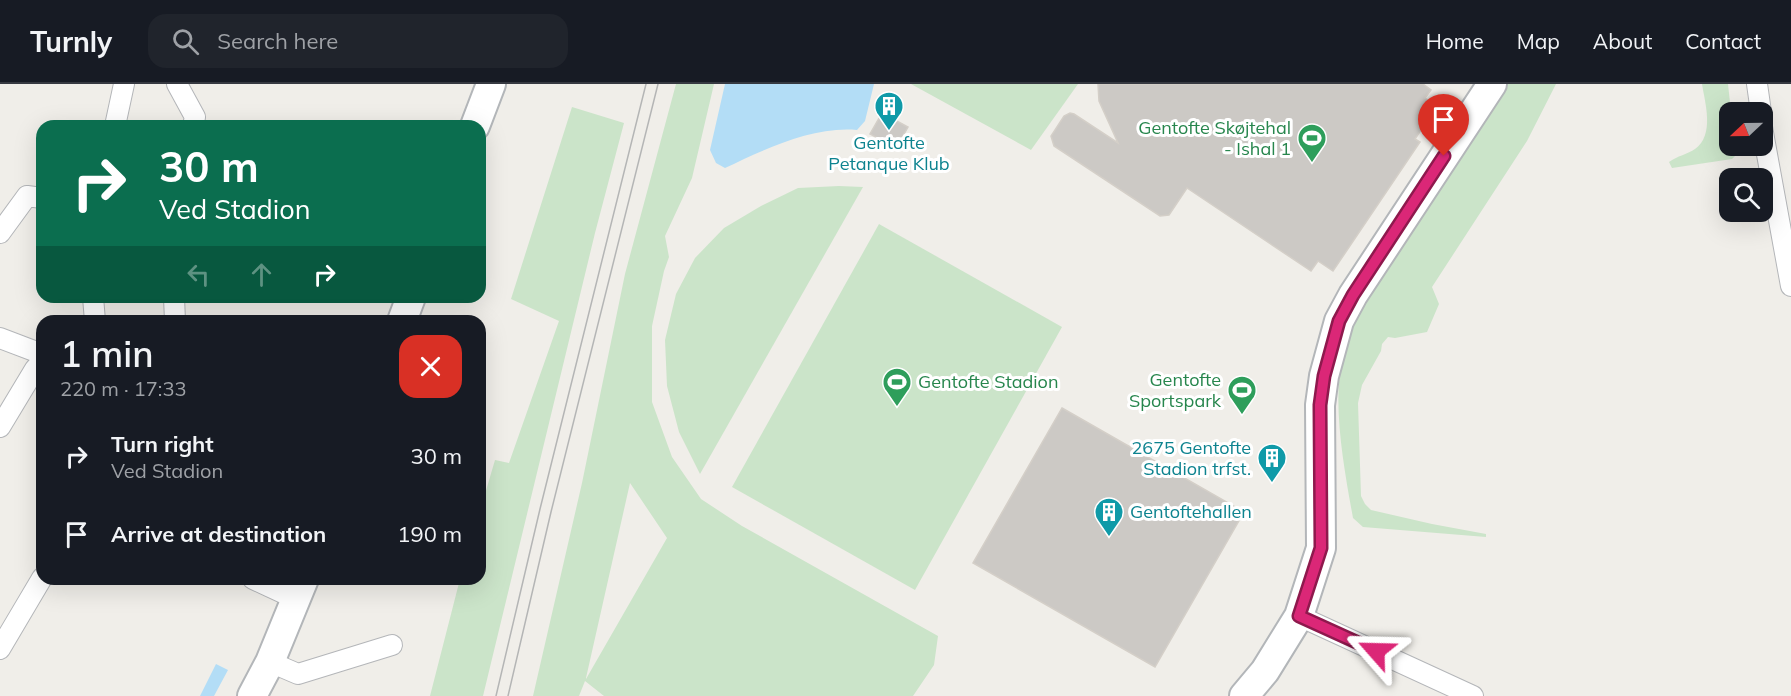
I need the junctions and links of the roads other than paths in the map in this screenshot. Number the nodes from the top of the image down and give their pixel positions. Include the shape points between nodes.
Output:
1 (124, 84) edge
2 (177, 84) edge
3 (491, 84) edge
4 (1492, 84) edge
5 (1757, 84) edge
6 (1760, 102) edge
7 (116, 120) edge
8 (194, 120) edge
9 (477, 120) edge
10 (1767, 156) edge
11 (36, 197) edge
12 (0, 233) edge
13 (1791, 286) edge
14 (0, 338) edge
15 (36, 352) edge
16 (36, 367) edge
17 (0, 427) edge
18 (38, 585) edge
19 (281, 585) edge
20 (300, 589) edge
21 (1299, 616) junction
22 (392, 645) dead end
23 (0, 649) edge
24 (270, 662) junction
25 (252, 696) edge
26 (1244, 696) edge
27 (1473, 696) edge

1 - 7 street
2 - 8 street
3 - 9 street
4 - 21 street via 1339,321 1320,405 1321,548
5 - 6 street
10 - 13 street
11 - 12 street via 27,196
14 - 15 street
16 - 17 street
18 - 23 street
19 - 20 street
20 - 24 street
21 - 26 street via 1265,671
21 - 27 street
22 - 24 street via 298,674
24 - 25 street

